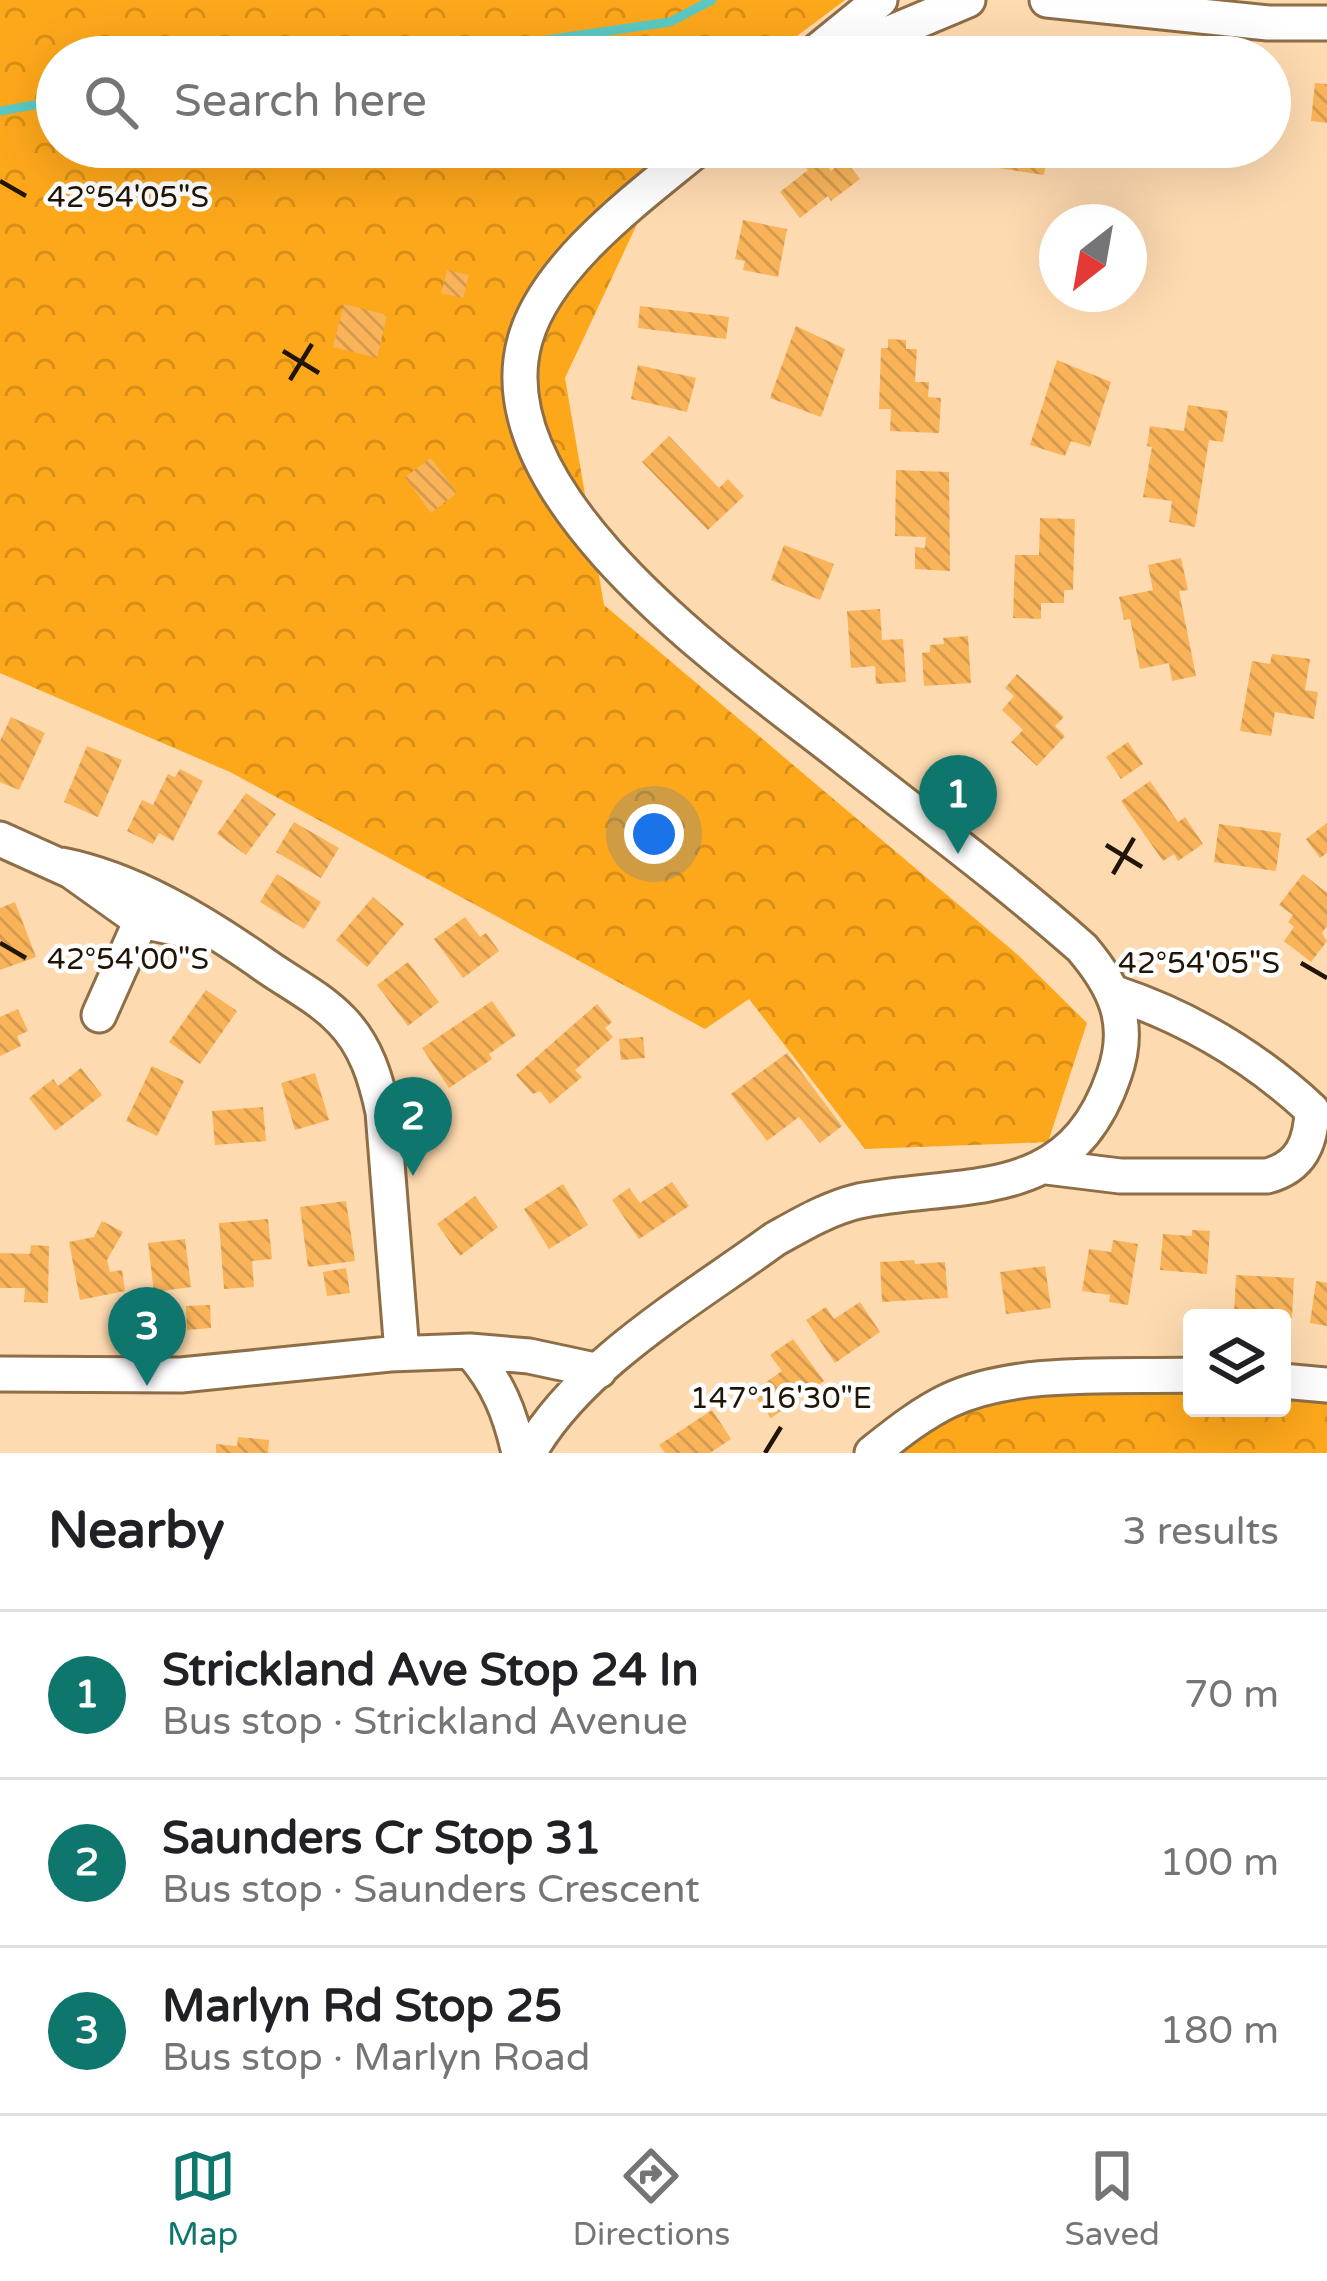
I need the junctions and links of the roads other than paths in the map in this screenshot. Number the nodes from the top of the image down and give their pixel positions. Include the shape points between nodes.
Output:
1 (880, 0) edge
2 (968, 0) edge
3 (1047, 0) edge
4 (1327, 23) edge
5 (836, 36) edge
6 (882, 36) edge
7 (676, 168) edge
8 (0, 839) edge
9 (146, 909) junction
10 (1115, 993) junction
11 (99, 1015) dead end
12 (1047, 1167) junction
13 (470, 1351) junction
14 (402, 1354) junction
15 (599, 1371) junction
16 (0, 1373) edge
17 (1183, 1376) edge
18 (1291, 1383) edge
19 (1327, 1385) edge
20 (519, 1453) edge
21 (529, 1453) edge
22 (872, 1453) edge

1 - 5 street
2 - 6 street
3 - 4 street
7 - 10 street via 591,244 532,317 518,390 536,447 567,504 631,580 1056,925
8 - 9 street via 97,874
9 - 11 street
9 - 14 street via 203,924 343,1022 362,1047 386,1146
10 - 12 street via 1123,1036 1113,1078 1088,1125
10 - 12 street via 1212,1034 1288,1088 1312,1110 1307,1144 1285,1171 1267,1176 1120,1176
12 - 15 street via 1000,1184 853,1202 815,1217
13 - 14 street
13 - 15 street
13 - 20 street via 502,1397
14 - 16 street via 181,1375
15 - 21 street
17 - 22 street via 1053,1379 977,1392 924,1415
18 - 19 street

